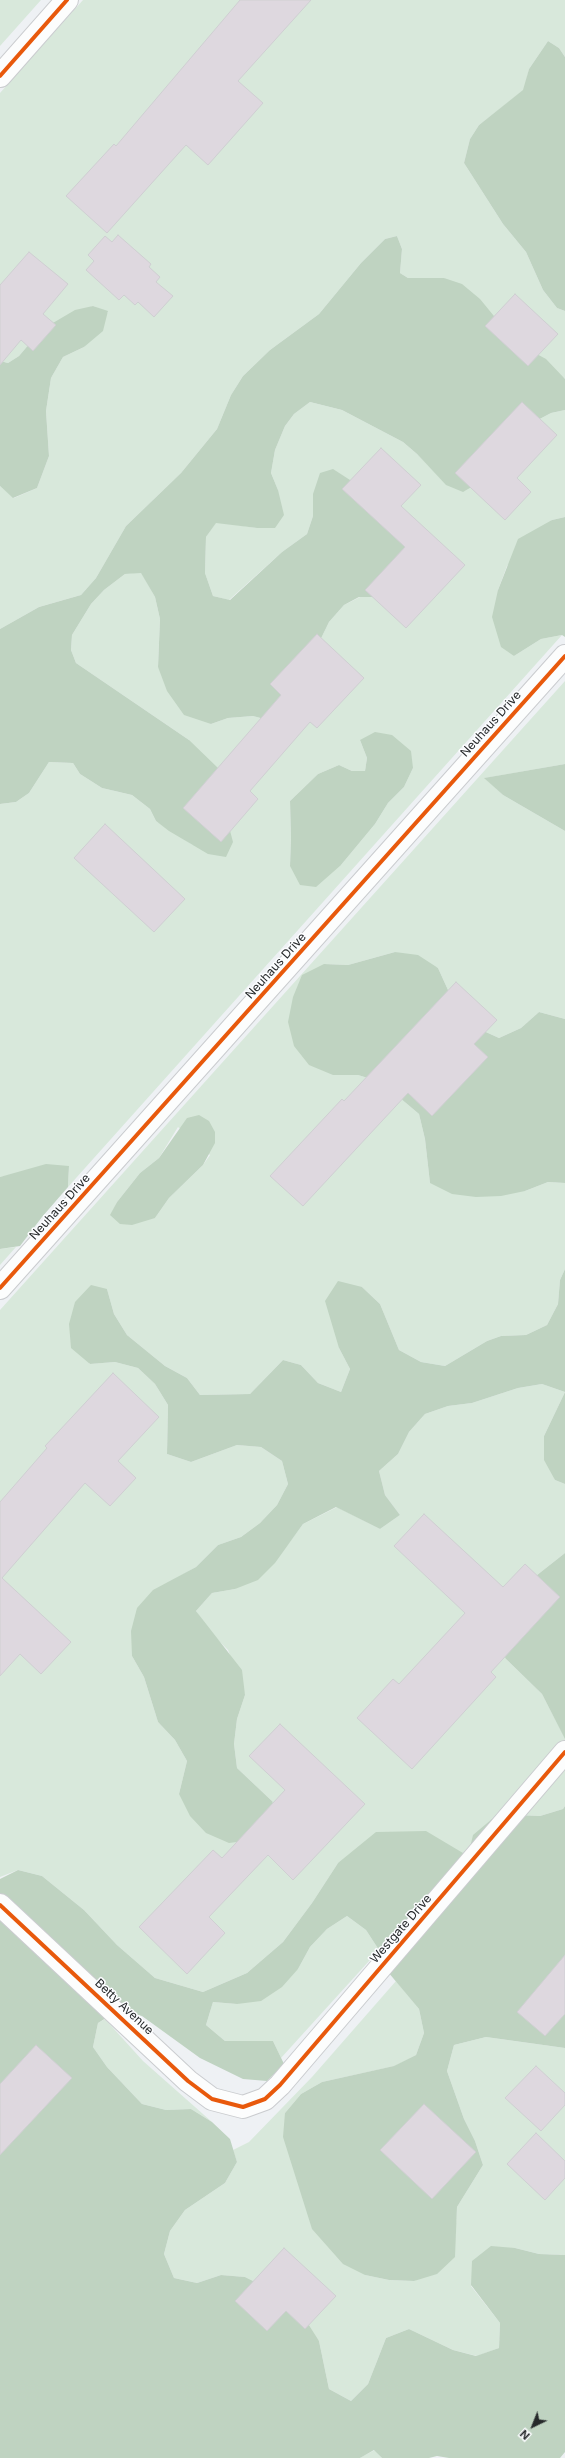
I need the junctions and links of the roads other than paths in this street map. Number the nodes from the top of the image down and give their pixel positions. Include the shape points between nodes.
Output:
1 (68, 0) edge
2 (0, 76) edge
3 (565, 656) edge
4 (0, 1288) edge
5 (565, 1752) edge
6 (0, 1905) edge
7 (243, 2107) joint

1 - 2 street
3 - 4 street, Neuhaus Drive
5 - 7 street, Westgate Drive via 280,2085 265,2100
6 - 7 street, Betty Avenue via 188,2081 212,2099

